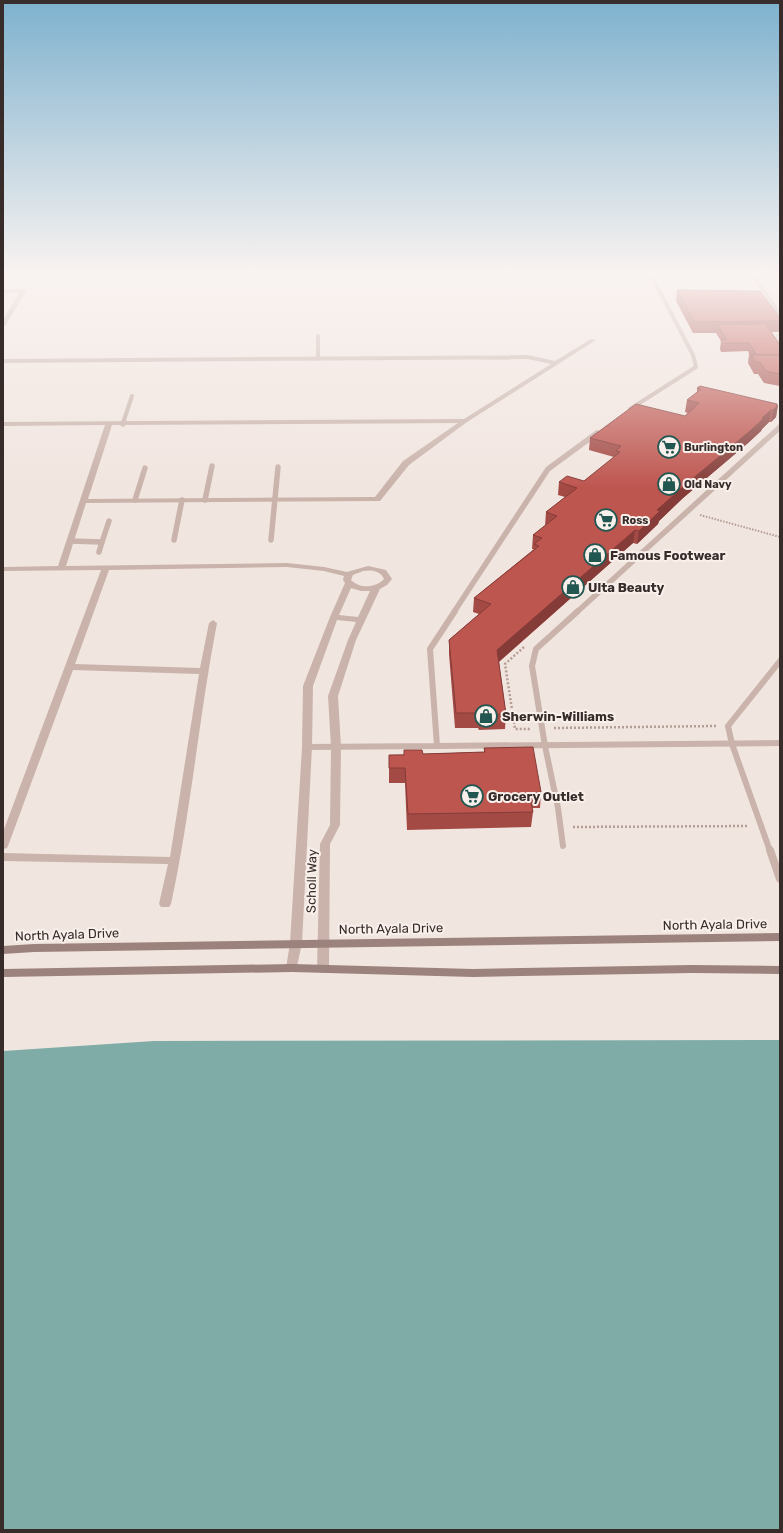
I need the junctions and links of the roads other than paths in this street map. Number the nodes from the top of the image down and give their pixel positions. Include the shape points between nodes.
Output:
1 (318, 345) edge
2 (584, 345) edge
3 (688, 345) edge
4 (318, 358) junction
5 (3, 361) edge
6 (554, 363) junction
7 (132, 396) dead end
8 (628, 411) edge
9 (465, 421) junction
10 (3, 424) edge
11 (109, 424) junction
12 (123, 424) junction
13 (780, 427) edge
14 (603, 429) edge
15 (212, 466) dead end
16 (278, 467) dead end
17 (145, 468) dead end
18 (136, 500) junction
19 (182, 500) junction
20 (205, 500) junction
21 (274, 500) junction
22 (84, 501) junction
23 (109, 521) dead end
24 (174, 540) dead end
25 (271, 540) dead end
26 (70, 542) junction
27 (102, 542) junction
28 (99, 552) dead end
29 (106, 567) junction
30 (3, 568) edge
31 (62, 568) junction
32 (349, 579) junction
33 (376, 588) junction
34 (334, 616) junction
35 (361, 620) junction
36 (214, 624) dead end
37 (780, 661) edge
38 (69, 667) junction
39 (203, 671) junction
40 (780, 743) edge
41 (732, 744) junction
42 (437, 746) junction
43 (545, 746) junction
44 (307, 748) junction
45 (336, 748) junction
46 (3, 846) edge
47 (563, 846) dead end
48 (3, 857) edge
49 (175, 861) junction
50 (780, 879) edge
51 (165, 904) dead end
52 (780, 937) edge
53 (296, 943) junction
54 (324, 943) junction
55 (3, 950) edge
56 (292, 968) junction
57 (323, 969) junction
58 (780, 970) edge
59 (3, 973) edge

1 - 4 lane
2 - 6 street
3 - 8 lane via 696,367
4 - 5 street
4 - 6 street via 528,357
6 - 9 street
7 - 12 lane
9 - 12 street
9 - 21 street via 406,463 377,499
10 - 11 street
11 - 12 street
11 - 22 street
13 - 43 lane via 536,650 532,666
14 - 42 lane via 548,469 430,649
15 - 20 lane
16 - 21 lane
17 - 18 lane
18 - 19 street
18 - 22 street
19 - 20 street
19 - 24 lane
20 - 21 street
21 - 25 lane
22 - 26 street
23 - 27 lane
26 - 27 lane
26 - 31 street
27 - 28 lane
29 - 31 street
29 - 32 street via 287,565 324,569
29 - 38 street
30 - 31 street
32 - 33 street via 363,588
32 - 33 street, Scholl Way via 360,569 380,570 388,579
32 - 34 street, Scholl Way
33 - 35 street, Scholl Way
34 - 35 street
34 - 44 street, Scholl Way via 308,686
35 - 45 street, Scholl Way via 333,696
36 - 39 street
37 - 41 lane via 728,726
38 - 39 street
38 - 46 street
39 - 49 street
40 - 41 lane
41 - 43 lane
41 - 50 lane
42 - 43 lane
42 - 45 lane
43 - 47 lane
44 - 45 lane
44 - 53 street, Scholl Way
45 - 54 street, Scholl Way via 335,825 325,844
48 - 49 street
49 - 51 street
52 - 54 main road, North Ayala Drive
53 - 54 main road, North Ayala Drive
53 - 55 main road, North Ayala Drive
53 - 56 street, Scholl Way
54 - 57 street, Scholl Way
56 - 57 main road
56 - 59 main road
57 - 58 main road via 473,973

